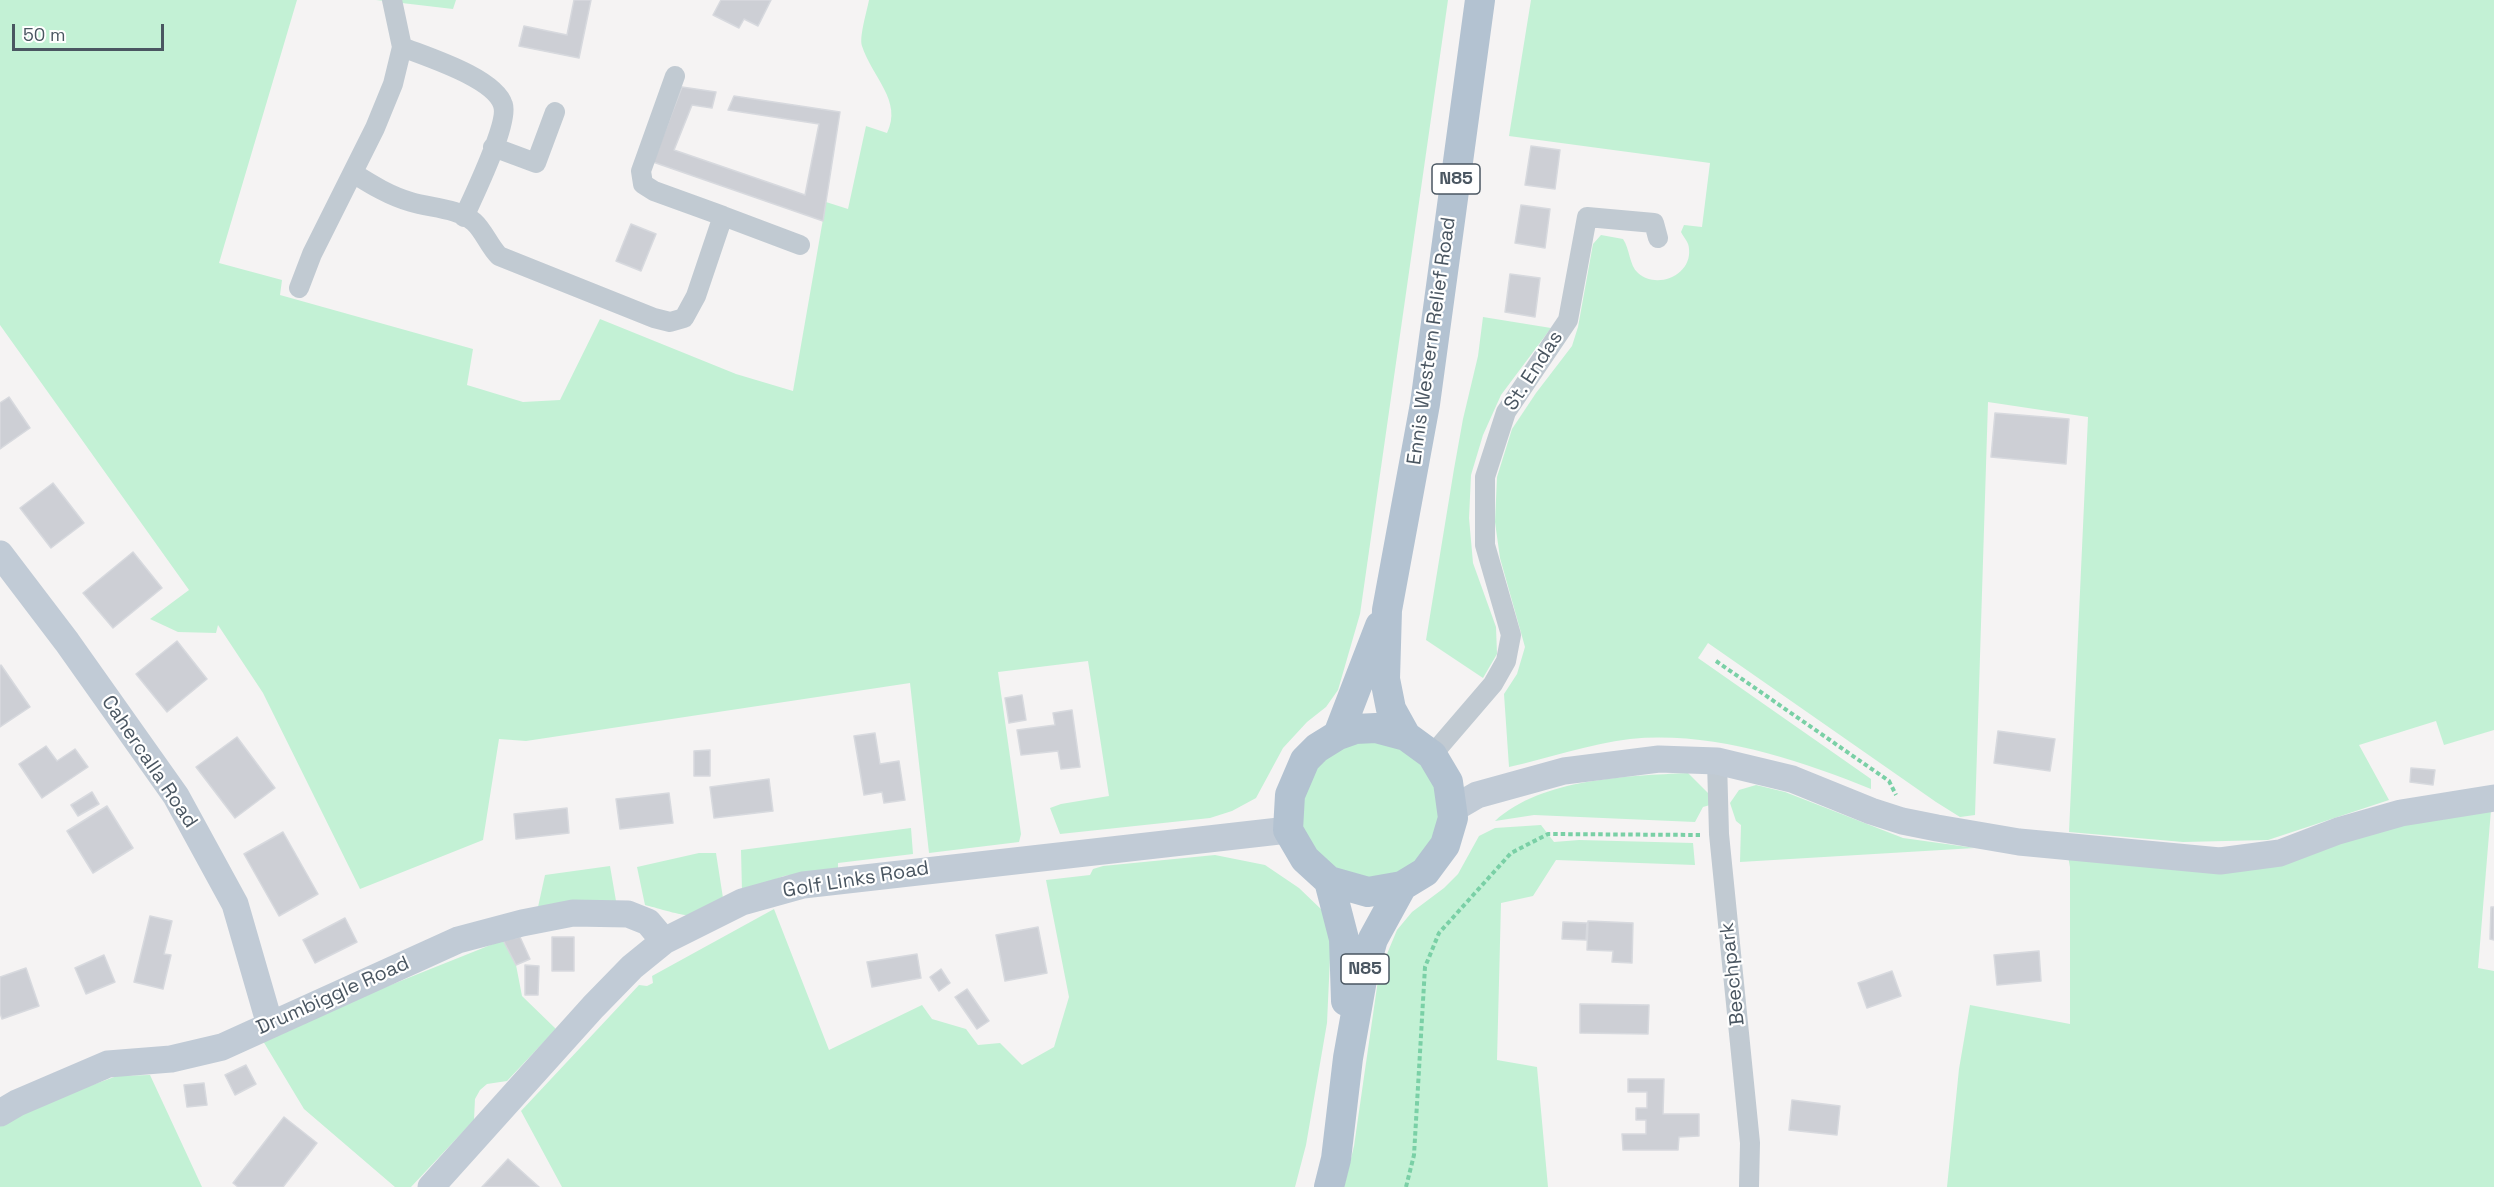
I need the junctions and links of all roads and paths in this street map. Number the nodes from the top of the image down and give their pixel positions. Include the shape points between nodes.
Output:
1 (392, 0) edge
2 (1480, 0) edge
3 (402, 47) junction
4 (675, 76) dead end
5 (555, 112) dead end
6 (493, 147) junction
7 (353, 172) junction
8 (723, 216) junction
9 (464, 217) junction
10 (1658, 238) dead end
11 (800, 245) dead end
12 (299, 288) dead end
13 (0, 554) edge
14 (1387, 610) junction
15 (1716, 661) dead end
16 (1338, 735) junction
17 (1406, 736) junction
18 (1432, 756) junction
19 (1717, 761) junction
20 (2494, 798) edge
21 (1453, 809) junction
22 (1902, 821) junction
23 (1288, 830) junction
24 (1719, 834) junction
25 (1329, 881) junction
26 (1402, 886) junction
27 (664, 941) junction
28 (270, 1025) junction
29 (1348, 1058) junction
30 (0, 1113) edge
31 (431, 1187) edge
32 (1329, 1187) edge
33 (1406, 1187) edge
34 (1749, 1187) edge

1 - 3 street
2 - 14 main road, Ennis Western Relief Road / N85 via 1425,404
3 - 6 street via 472,78 498,95 504,107
3 - 7 street via 393,84
4 - 8 street via 641,171 643,184
5 - 6 street via 536,163
6 - 9 street
7 - 9 street via 379,190
7 - 12 street
8 - 9 street via 696,296 684,318 670,322 499,256 474,222
8 - 11 street
10 - 18 street, St. Endas via 1654,224 1587,217 1568,320 1506,412 1485,477 1485,545 1511,635 1506,661 1493,684
13 - 28 main road, Cahercalla Road via 176,796 235,904
14 - 16 main road, Ennis Western Relief Road / N85
14 - 17 main road, Ennis Western Relief Road / N85 via 1385,679 1391,709
15 - 22 path via 1889,781 1899,801
16 - 17 main road, N85 via 1376,728
16 - 23 main road, N85 via 1305,760 1290,795
17 - 18 main road, N85
18 - 21 main road, N85 via 1448,782
19 - 21 main road via 1659,759 1564,771 1477,795
19 - 22 main road via 1792,779
19 - 24 street, Beechpark
20 - 22 main road via 2401,813 2280,853 2220,861 2019,842
21 - 26 main road, N85 via 1445,845 1425,872
23 - 25 main road, N85 via 1305,859
23 - 27 main road, Golf Links Road via 803,885 742,902
24 - 33 path via 1548,834 1511,853 1447,924 1425,967 1414,1155
24 - 34 street, Beechpark via 1750,1143
25 - 26 main road, N85 via 1368,892
25 - 29 main road, N85 via 1344,939
26 - 29 main road, N85 via 1373,939
27 - 28 main road, Drumbiggle Road via 648,922 628,914 573,913 522,923 458,940
27 - 31 main road, Golf Links Road via 593,1007
28 - 30 main road, Drumbiggle Road via 222,1047 171,1059 108,1064
29 - 32 main road, N85

